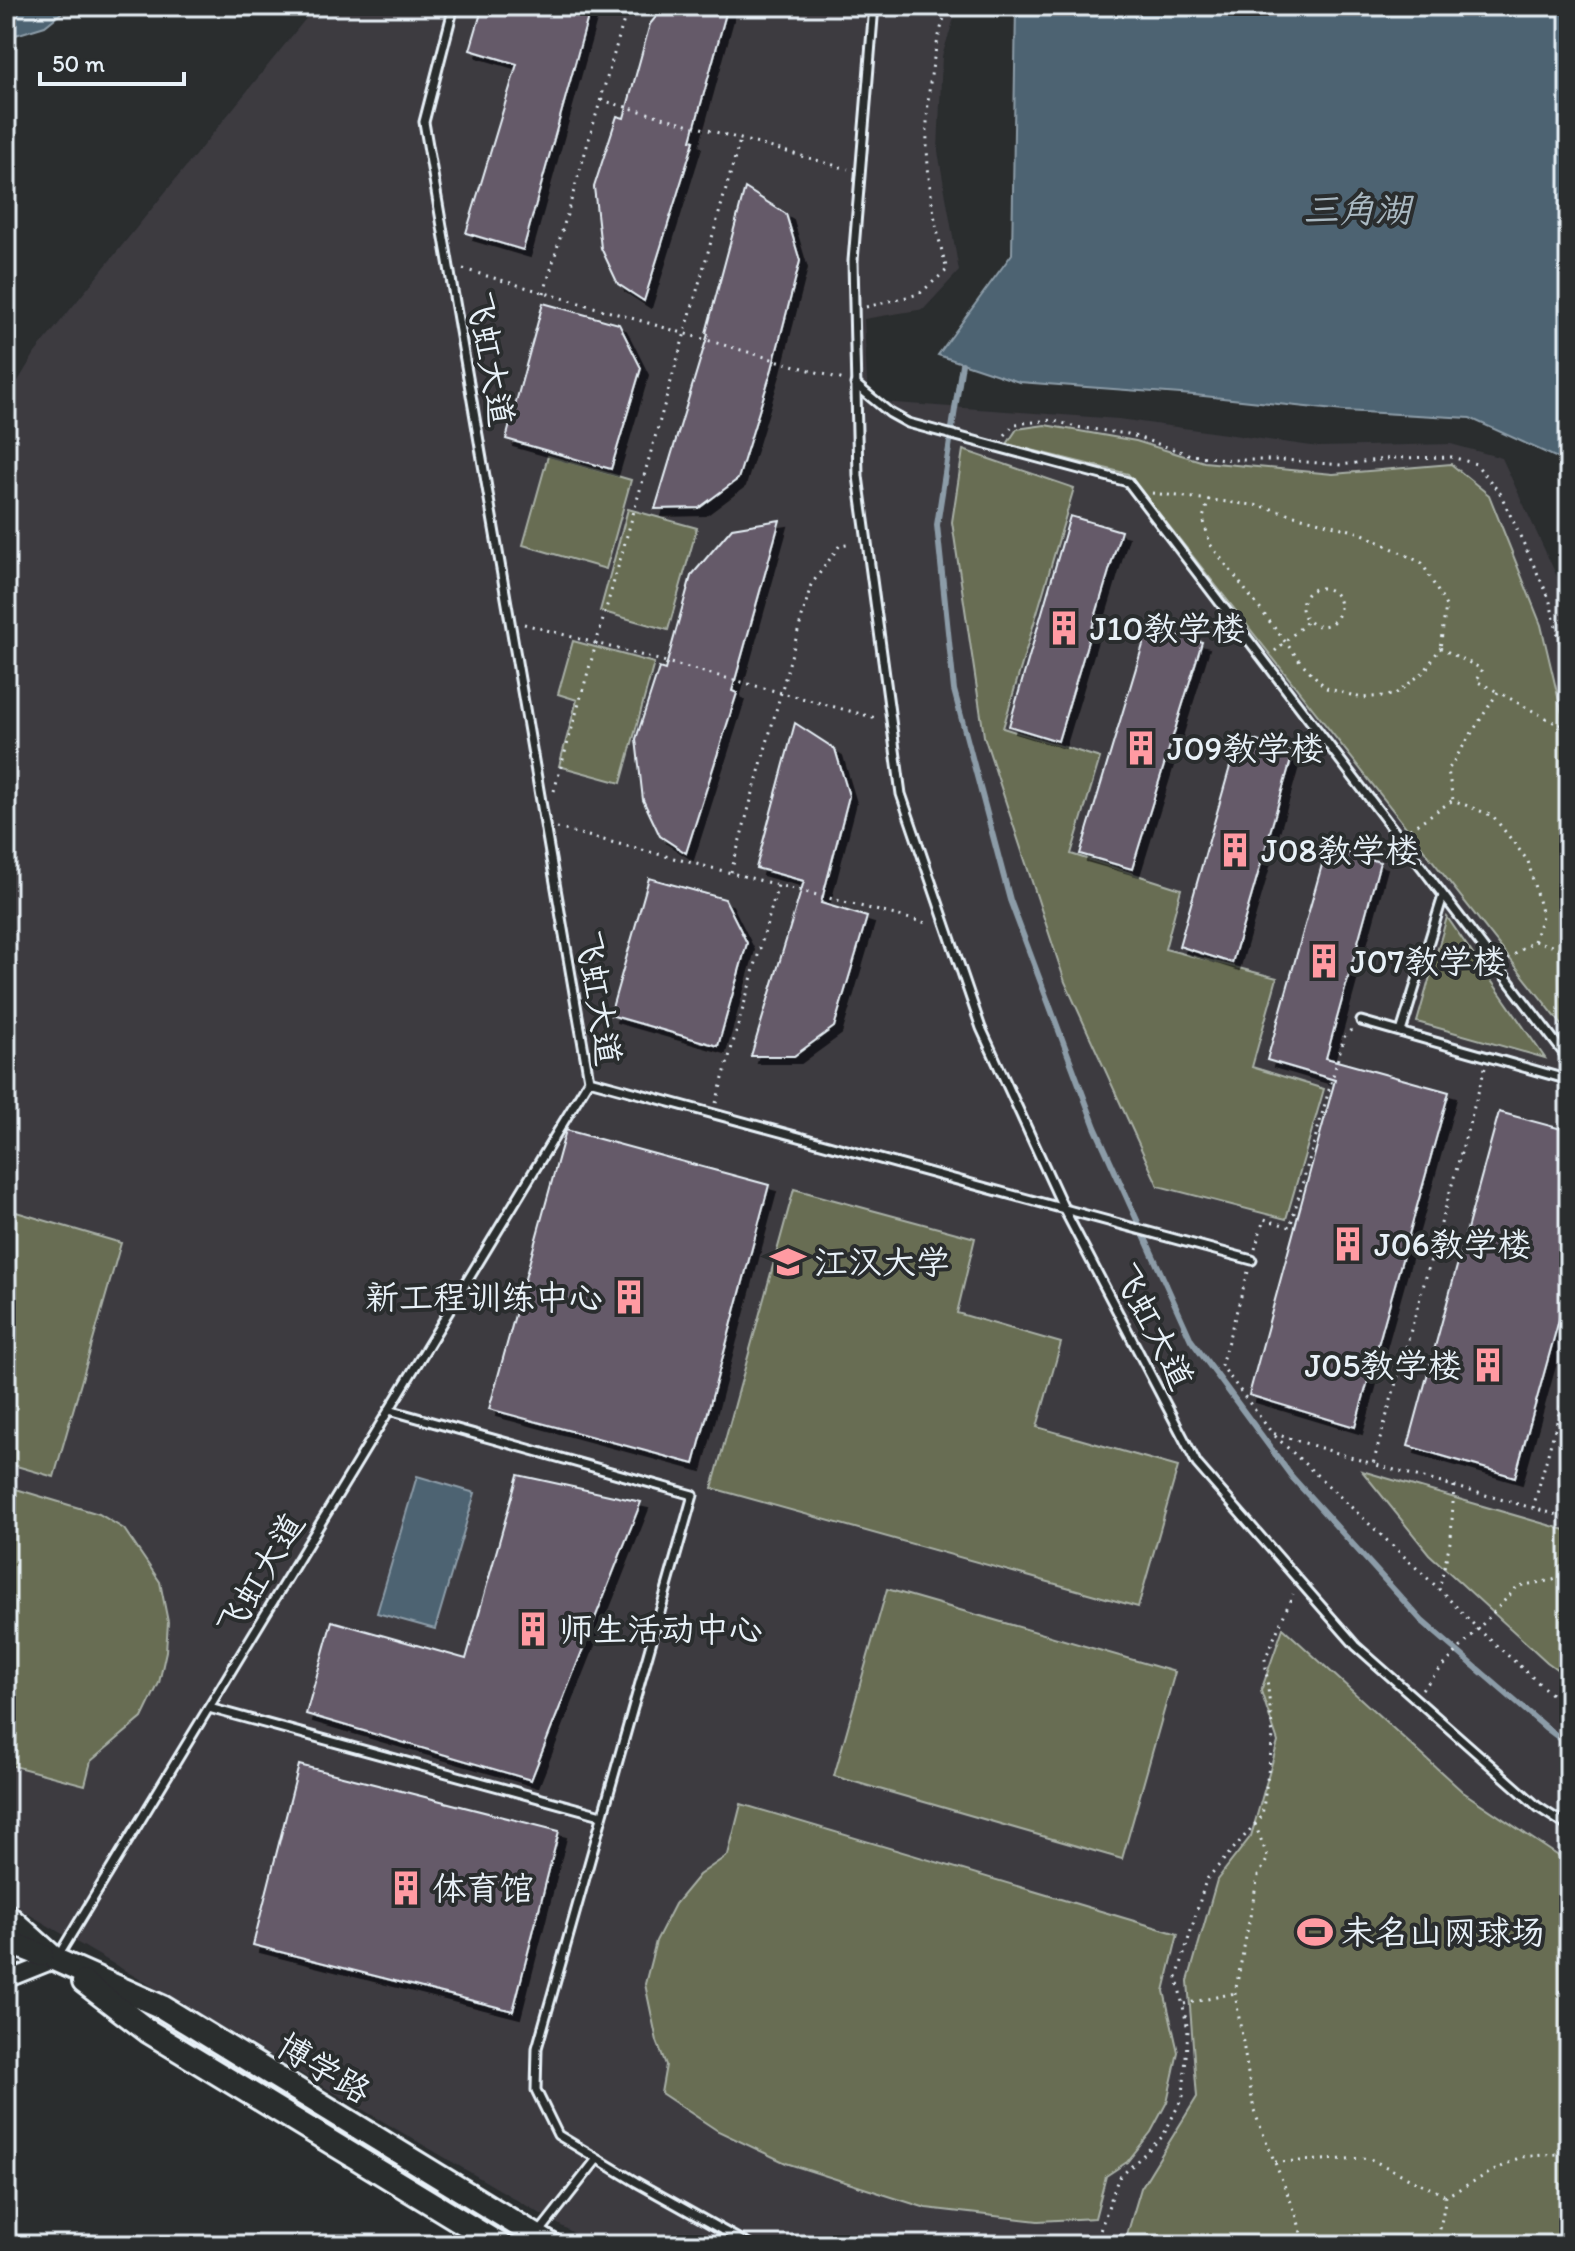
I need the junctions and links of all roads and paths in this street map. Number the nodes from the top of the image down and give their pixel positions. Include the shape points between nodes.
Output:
1 (454, 6) edge
2 (628, 6) edge
3 (874, 6) edge
4 (948, 6) edge
5 (601, 100) junction
6 (740, 140) junction
7 (860, 173) junction
8 (449, 265) junction
9 (544, 293) junction
10 (854, 309) junction
11 (686, 335) junction
12 (855, 384) junction
13 (994, 446) junction
14 (1135, 492) junction
15 (1209, 499) junction
16 (867, 540) junction
17 (510, 621) junction
18 (1308, 621) junction
19 (1287, 641) junction
20 (597, 644) junction
21 (1440, 648) junction
22 (1265, 661) junction
23 (1569, 680) edge
24 (1498, 692) junction
25 (781, 695) junction
26 (891, 722) junction
27 (1569, 724) edge
28 (1453, 800) junction
29 (545, 825) junction
30 (1398, 836) junction
31 (731, 872) junction
32 (778, 885) junction
33 (1443, 896) junction
34 (947, 929) junction
35 (1534, 941) junction
36 (1569, 951) edge
37 (1498, 967) junction
38 (1361, 1021) joint
39 (1401, 1032) junction
40 (1488, 1057) junction
41 (1569, 1060) edge
42 (589, 1080) junction
43 (1569, 1080) edge
44 (713, 1115) junction
45 (1065, 1211) junction
46 (1252, 1260) junction
47 (1569, 1378) edge
48 (389, 1410) junction
49 (1272, 1433) junction
50 (1373, 1464) junction
51 (1454, 1486) junction
52 (1533, 1508) junction
53 (1569, 1518) edge
54 (1569, 1574) edge
55 (1298, 1580) junction
56 (1439, 1589) junction
57 (1477, 1628) junction
58 (1415, 1698) junction
59 (209, 1708) junction
60 (1569, 1710) edge
61 (601, 1815) junction
62 (1255, 1824) junction
63 (1569, 1827) edge
64 (6, 1915) edge
65 (6, 1941) edge
66 (56, 1960) junction
67 (6, 1980) edge
68 (1235, 1993) junction
69 (1182, 2004) junction
70 (1569, 2153) edge
71 (597, 2159) junction
72 (1275, 2162) junction
73 (1446, 2196) junction
74 (544, 2241) edge
75 (500, 2245) edge
76 (749, 2245) edge
77 (1095, 2245) edge
78 (1304, 2245) edge
79 (1437, 2245) edge

1 - 8 lane, 飞虹大道 via 424,122
2 - 5 path
3 - 7 lane, 飞虹大道
4 - 10 path via 935,43 925,137 929,187 947,270 919,294
5 - 6 path
5 - 9 path
6 - 7 path
6 - 11 path
7 - 10 lane, 飞虹大道
8 - 9 path
8 - 17 lane, 飞虹大道
9 - 11 path
10 - 12 lane, 飞虹大道
11 - 12 path
11 - 20 path
12 - 13 lane via 908,423
12 - 16 lane, 飞虹大道 via 858,476
13 - 14 lane via 1128,482
13 - 23 path via 1015,424 1052,420 1128,434 1191,455 1233,460 1341,465 1452,457 1476,464 1500,493 1549,598
14 - 15 path
14 - 22 lane
15 - 19 path via 1203,518 1210,544
15 - 21 path via 1261,506 1361,533 1422,563 1446,606
16 - 25 path via 840,545 811,585
16 - 26 lane, 飞虹大道
17 - 20 path
17 - 29 lane, 飞虹大道
18 - 18 path via 1302,604 1307,594 1330,589 1339,599 1340,612 1332,623
18 - 19 path
19 - 21 path via 1326,688 1362,698 1394,695 1425,671
19 - 22 path
20 - 25 path
20 - 29 path
21 - 24 path via 1482,669 1476,681
22 - 30 lane
24 - 27 path via 1559,725
24 - 28 path via 1448,770
25 - 26 path
25 - 31 path
26 - 34 lane, 飞虹大道 via 901,794
28 - 30 path
28 - 35 path via 1493,816 1528,861 1542,916
29 - 31 path
29 - 42 lane, 飞虹大道
30 - 33 lane
31 - 32 path
32 - 34 path
32 - 44 path
33 - 37 lane
33 - 39 lane
34 - 45 lane, 飞虹大道 via 981,1028
35 - 36 path
35 - 37 path
37 - 41 lane
38 - 39 lane
38 - 46 path via 1344,1037 1290,1227 1264,1219
39 - 40 lane
40 - 43 lane
40 - 50 path
42 - 44 lane
42 - 48 lane, 飞虹大道
44 - 45 lane
45 - 46 lane
45 - 55 lane, 飞虹大道 via 1197,1464
46 - 49 path via 1221,1365
47 - 52 path
48 - 59 lane, 飞虹大道
48 - 61 lane via 693,1495
49 - 50 path
49 - 56 path
50 - 51 path
51 - 52 path
51 - 56 path via 1451,1538
52 - 53 path
54 - 57 path via 1518,1586
55 - 58 lane, 飞虹大道 via 1356,1646
55 - 62 path via 1265,1659 1273,1737 1262,1816
56 - 57 path
57 - 58 path
57 - 60 path
58 - 63 lane, 飞虹大道 via 1538,1807
59 - 61 lane
59 - 66 lane, 飞虹大道
61 - 71 lane via 537,2048 536,2090 558,2135
62 - 68 path via 1268,1858 1258,1876
62 - 69 path via 1206,1880 1177,1978
64 - 66 main road, 博学路
65 - 66 main road, 博学路
66 - 67 street
66 - 74 main road, 博学路 via 162,2007
66 - 75 main road, 博学路 via 148,2031
68 - 69 path
68 - 72 path via 1254,2111
69 - 77 path via 1188,2030 1183,2096 1163,2136 1118,2179
70 - 73 path via 1520,2157
71 - 74 lane
71 - 76 lane
72 - 73 path via 1368,2158
72 - 78 path
73 - 79 path

